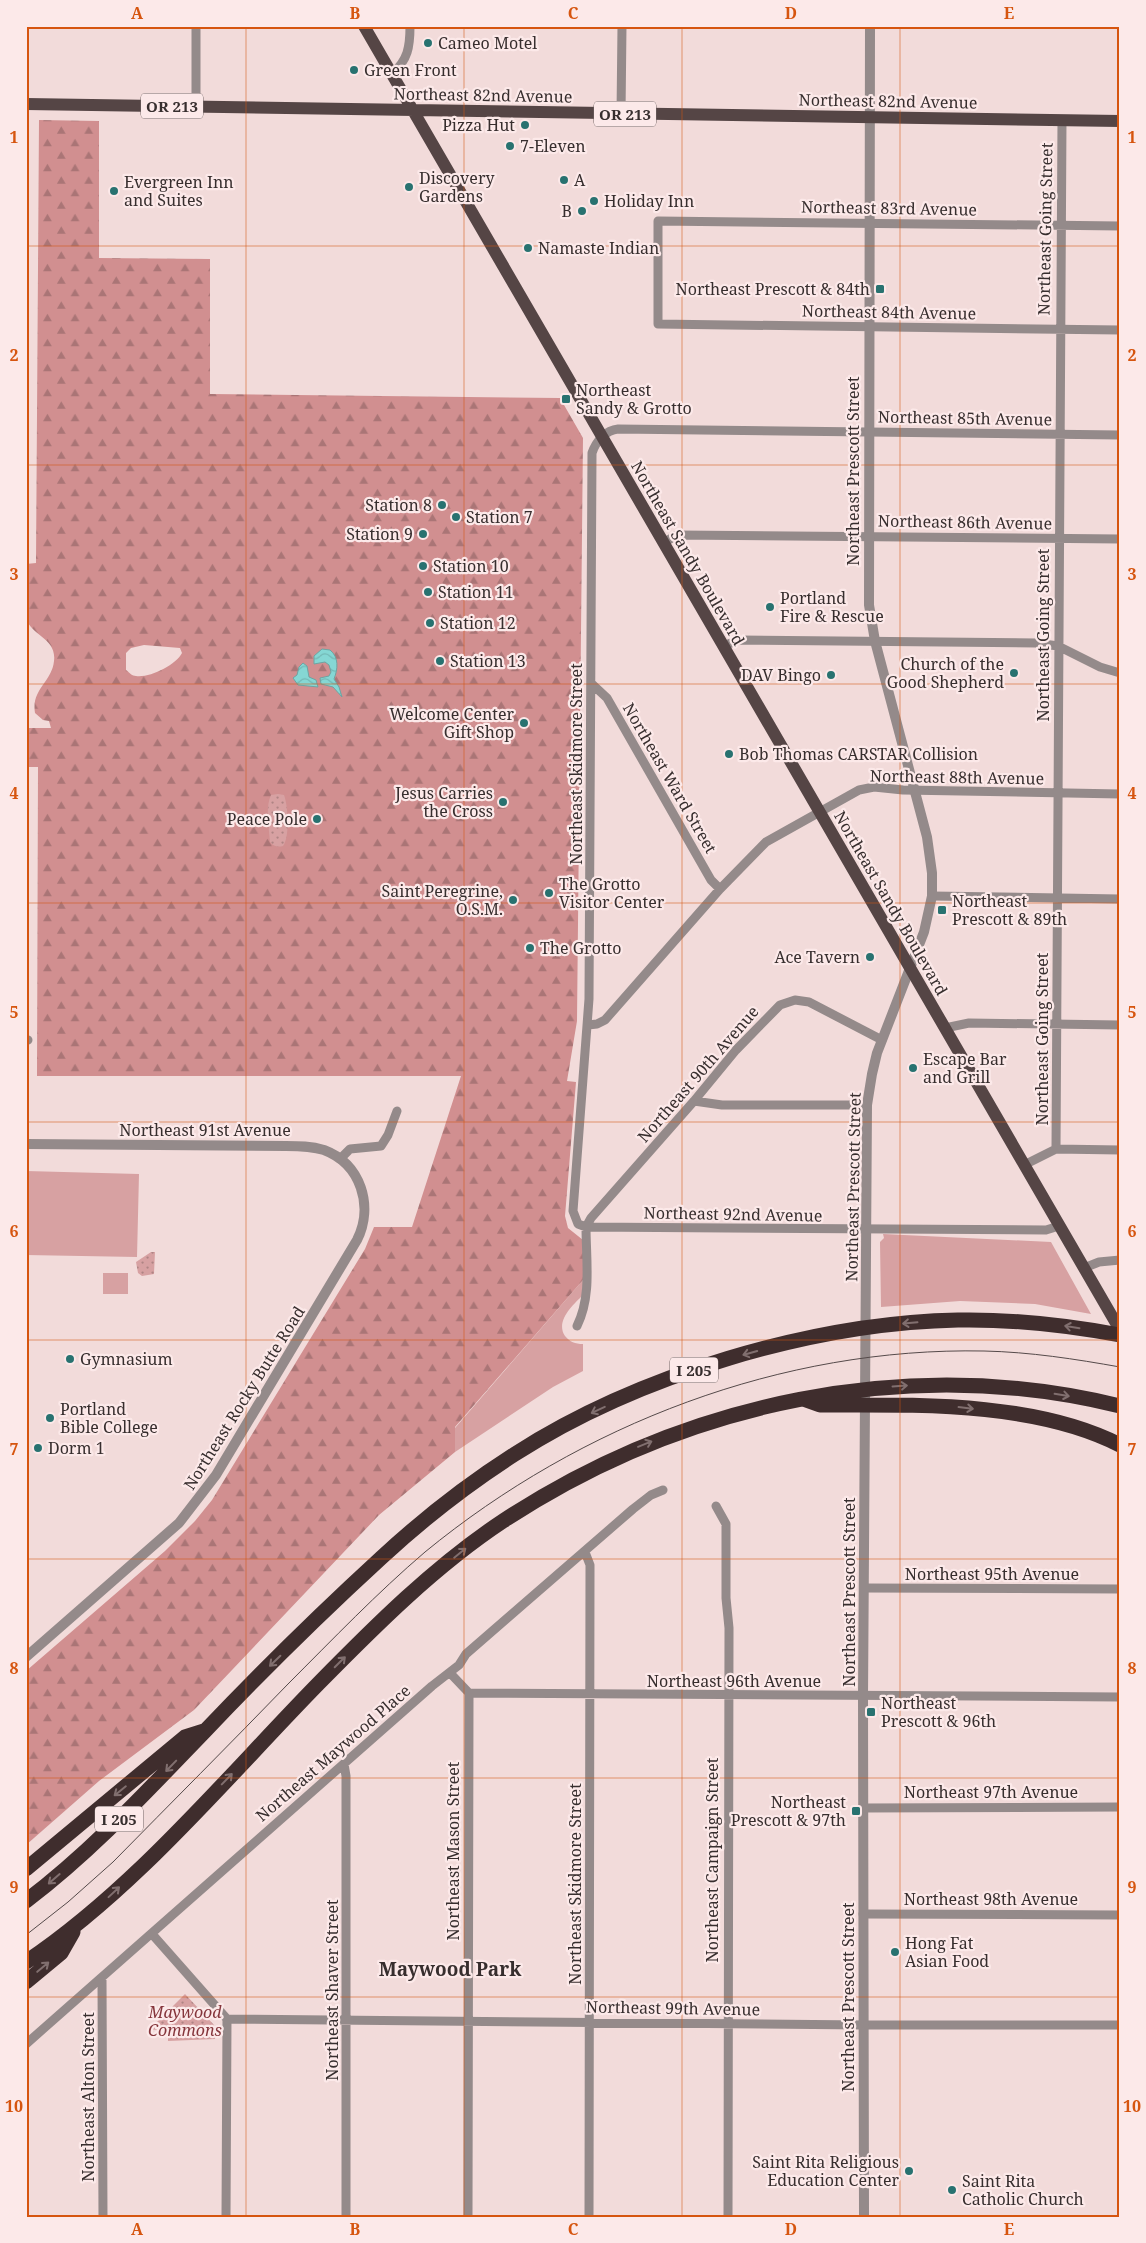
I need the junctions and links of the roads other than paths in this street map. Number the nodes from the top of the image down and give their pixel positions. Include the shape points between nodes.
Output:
1 (196, 26) edge
2 (364, 26) edge
3 (410, 26) edge
4 (622, 26) edge
5 (870, 26) edge
6 (392, 74) junction
7 (26, 104) edge
8 (196, 106) junction
9 (413, 111) junction
10 (621, 114) junction
11 (870, 118) junction
12 (1062, 120) junction
13 (1120, 121) edge
14 (869, 222) junction
15 (1060, 226) junction
16 (1120, 226) edge
17 (658, 324) joint
18 (869, 327) junction
19 (1059, 329) junction
20 (1120, 330) edge
21 (868, 432) junction
22 (1059, 434) junction
23 (1120, 435) edge
24 (602, 437) junction
25 (868, 536) junction
26 (1059, 538) junction
27 (1120, 539) edge
28 (663, 543) junction
29 (875, 641) junction
30 (723, 646) junction
31 (1058, 646) junction
32 (1120, 673) edge
33 (592, 684) junction
34 (914, 790) junction
35 (1058, 794) junction
36 (1120, 794) edge
37 (819, 811) junction
38 (720, 889) junction
39 (932, 896) junction
40 (1058, 898) junction
41 (1120, 898) edge
42 (910, 969) junction
43 (1056, 1024) junction
44 (588, 1025) junction
45 (1120, 1025) edge
46 (945, 1028) junction
47 (882, 1040) junction
48 (694, 1101) junction
49 (867, 1105) junction
50 (398, 1111) dead end
51 (26, 1144) edge
52 (1056, 1149) junction
53 (1120, 1150) edge
54 (340, 1159) junction
55 (1024, 1165) junction
56 (1059, 1226) junction
57 (586, 1227) junction
58 (866, 1230) junction
59 (1120, 1260) edge
60 (1084, 1268) junction
61 (577, 1326) dead end
62 (1120, 1330) edge
63 (1120, 1336) edge
64 (800, 1398) junction
65 (1120, 1406) edge
66 (1120, 1445) edge
67 (663, 1490) dead end
68 (716, 1506) dead end
69 (585, 1552) junction
70 (864, 1588) junction
71 (1120, 1589) edge
72 (26, 1657) edge
73 (450, 1673) junction
74 (469, 1693) junction
75 (590, 1695) junction
76 (728, 1696) junction
77 (863, 1697) junction
78 (1120, 1697) edge
79 (205, 1731) junction
80 (344, 1764) junction
81 (1120, 1807) edge
82 (863, 1808) junction
83 (26, 1869) edge
84 (26, 1901) edge
85 (863, 1914) junction
86 (1120, 1915) edge
87 (78, 1925) junction
88 (152, 1934) junction
89 (26, 1962) edge
90 (102, 1978) junction
91 (26, 1982) edge
92 (227, 2019) junction
93 (347, 2020) junction
94 (468, 2021) junction
95 (589, 2022) junction
96 (727, 2024) junction
97 (864, 2025) junction
98 (1120, 2025) edge
99 (26, 2044) edge
100 (103, 2217) edge
101 (226, 2217) edge
102 (346, 2217) edge
103 (468, 2217) edge
104 (589, 2217) edge
105 (728, 2217) edge
106 (864, 2217) edge

1 - 8 street
2 - 6 main road, Northeast Sandy Boulevard
3 - 6 street via 406,60
4 - 10 street
5 - 11 street, Northeast Prescott Street
6 - 9 main road, Northeast Sandy Boulevard
7 - 8 main road, Northeast 82nd Avenue / OR 213
8 - 9 main road, Northeast 82nd Avenue / OR 213
9 - 10 main road, Northeast 82nd Avenue / OR 213
9 - 24 main road, Northeast Sandy Boulevard
10 - 11 main road, Northeast 82nd Avenue / OR 213
11 - 12 main road, Northeast 82nd Avenue / OR 213
11 - 14 street, Northeast Prescott Street
12 - 13 main road, Northeast 82nd Avenue / OR 213
12 - 15 street, Northeast Going Street
14 - 15 street, Northeast 83rd Avenue
14 - 17 street, Northeast 83rd Avenue via 658,221
14 - 18 street, Northeast Prescott Street
15 - 16 street, Northeast 83rd Avenue
15 - 19 street, Northeast Going Street
17 - 18 street, Northeast 84th Avenue
18 - 19 street, Northeast 84th Avenue
18 - 21 street, Northeast Prescott Street
19 - 20 street, Northeast 84th Avenue
19 - 22 street, Northeast Going Street
21 - 22 street, Northeast 85th Avenue
21 - 24 street, Northeast 85th Avenue via 618,429
21 - 25 street, Northeast Prescott Street
22 - 23 street, Northeast 85th Avenue
22 - 26 street, Northeast Going Street
24 - 28 main road, Northeast Sandy Boulevard
24 - 33 street, Northeast Skidmore Street via 592,453
25 - 26 street, Northeast 86th Avenue
25 - 28 street, Northeast 86th Avenue via 677,534
25 - 29 street, Northeast Prescott Street via 869,605
26 - 27 street, Northeast 86th Avenue
26 - 31 street, Northeast Going Street
28 - 30 main road, Northeast Sandy Boulevard
29 - 30 street via 739,640
29 - 31 street
29 - 34 street, Northeast Prescott Street
30 - 37 main road, Northeast Sandy Boulevard
31 - 32 street via 1100,668
31 - 35 street, Northeast Going Street
33 - 38 street, Northeast Ward Street via 606,698
33 - 44 street, Northeast Skidmore Street
34 - 35 street, Northeast 88th Avenue
34 - 37 street, Northeast 88th Avenue via 865,788
34 - 39 street, Northeast Prescott Street via 930,851
35 - 36 street, Northeast 88th Avenue
35 - 40 street, Northeast Going Street
37 - 38 street, Northeast 88th Avenue via 766,842
37 - 42 main road, Northeast Sandy Boulevard
38 - 44 street, Northeast 88th Avenue via 605,1020
39 - 40 street
39 - 42 street, Northeast Prescott Street via 924,932
40 - 41 street
40 - 43 street, Northeast Going Street
42 - 46 main road, Northeast Sandy Boulevard
42 - 47 street, Northeast Prescott Street
43 - 45 street
43 - 46 street via 969,1023
43 - 52 street, Northeast Going Street
44 - 57 street, Northeast Skidmore Street via 573,1211 578,1224
46 - 55 main road, Northeast Sandy Boulevard
47 - 48 street, Northeast 90th Avenue via 809,1002 790,1000 780,1005 736,1050
47 - 49 street, Northeast Prescott Street
48 - 49 street via 722,1105
48 - 57 street, Northeast 90th Avenue
49 - 58 street, Northeast Prescott Street
50 - 54 street via 385,1142 376,1148 350,1149
51 - 54 street, Northeast 91st Avenue via 306,1146
52 - 53 street
52 - 55 street
54 - 72 street, Northeast Rocky Butte Road via 355,1175 362,1189 366,1207 363,1228 216,1475 179,1522
55 - 56 main road, Northeast Sandy Boulevard
56 - 58 street, Northeast 92nd Avenue via 1046,1230
56 - 60 main road, Northeast Sandy Boulevard
57 - 58 street, Northeast 92nd Avenue
57 - 61 street via 586,1293
58 - 70 street, Northeast Prescott Street
59 - 60 street via 1099,1262
60 - 62 main road, Northeast Sandy Boulevard
63 -> 79 highway, I 205 via 1059,1325 992,1320 891,1324 760,1350 633,1394 514,1454 438,1510 359,1579
64 -> 65 highway, I 205 via 884,1388 951,1385 1052,1393
64 -> 66 highway via 820,1405 951,1406 1003,1413 1060,1424
87 -> 64 highway, I 205 via 194,1814 319,1683 403,1601 462,1550 502,1521 599,1465 710,1421
67 - 69 street, Northeast Maywood Place via 633,1509
68 - 76 street, Northeast Campaign Street via 726,1524
69 - 73 street, Northeast Maywood Place via 466,1654
69 - 75 street, Northeast Skidmore Street via 590,1565
70 - 71 street, Northeast 95th Avenue
70 - 77 street, Northeast Prescott Street
73 - 74 street
73 - 80 street, Northeast Maywood Place
74 - 75 street, Northeast 96th Avenue
74 - 94 street, Northeast Mason Street
75 - 76 street, Northeast 96th Avenue
75 - 95 street, Northeast Skidmore Street
76 - 77 street, Northeast 96th Avenue
76 - 96 street, Northeast Campaign Street
77 - 78 street, Northeast 96th Avenue
77 - 82 street, Northeast Prescott Street
79 -> 83 highway via 185,1737
79 -> 84 highway, I 205 via 109,1829
80 - 88 street, Northeast Maywood Place
80 - 93 street, Northeast Shaver Street
81 - 82 street, Northeast 97th Avenue
82 - 85 street, Northeast Prescott Street
85 - 86 street, Northeast 98th Avenue
85 - 97 street, Northeast Prescott Street
87 - 89 highway, I 205
91 -> 87 highway via 61,1952
88 - 90 street, Northeast Maywood Place
88 - 92 street
90 - 99 street, Northeast Maywood Place
90 - 100 street, Northeast Alton Street
92 - 93 street, Northeast 99th Avenue
92 - 101 street
93 - 94 street, Northeast 99th Avenue
93 - 102 street, Northeast Shaver Street
94 - 95 street, Northeast 99th Avenue
94 - 103 street, Northeast Mason Street
95 - 96 street, Northeast 99th Avenue
95 - 104 street, Northeast Skidmore Street
96 - 97 street, Northeast 99th Avenue
96 - 105 street, Northeast Campaign Street
97 - 98 street, Northeast 99th Avenue
97 - 106 street, Northeast Prescott Street

